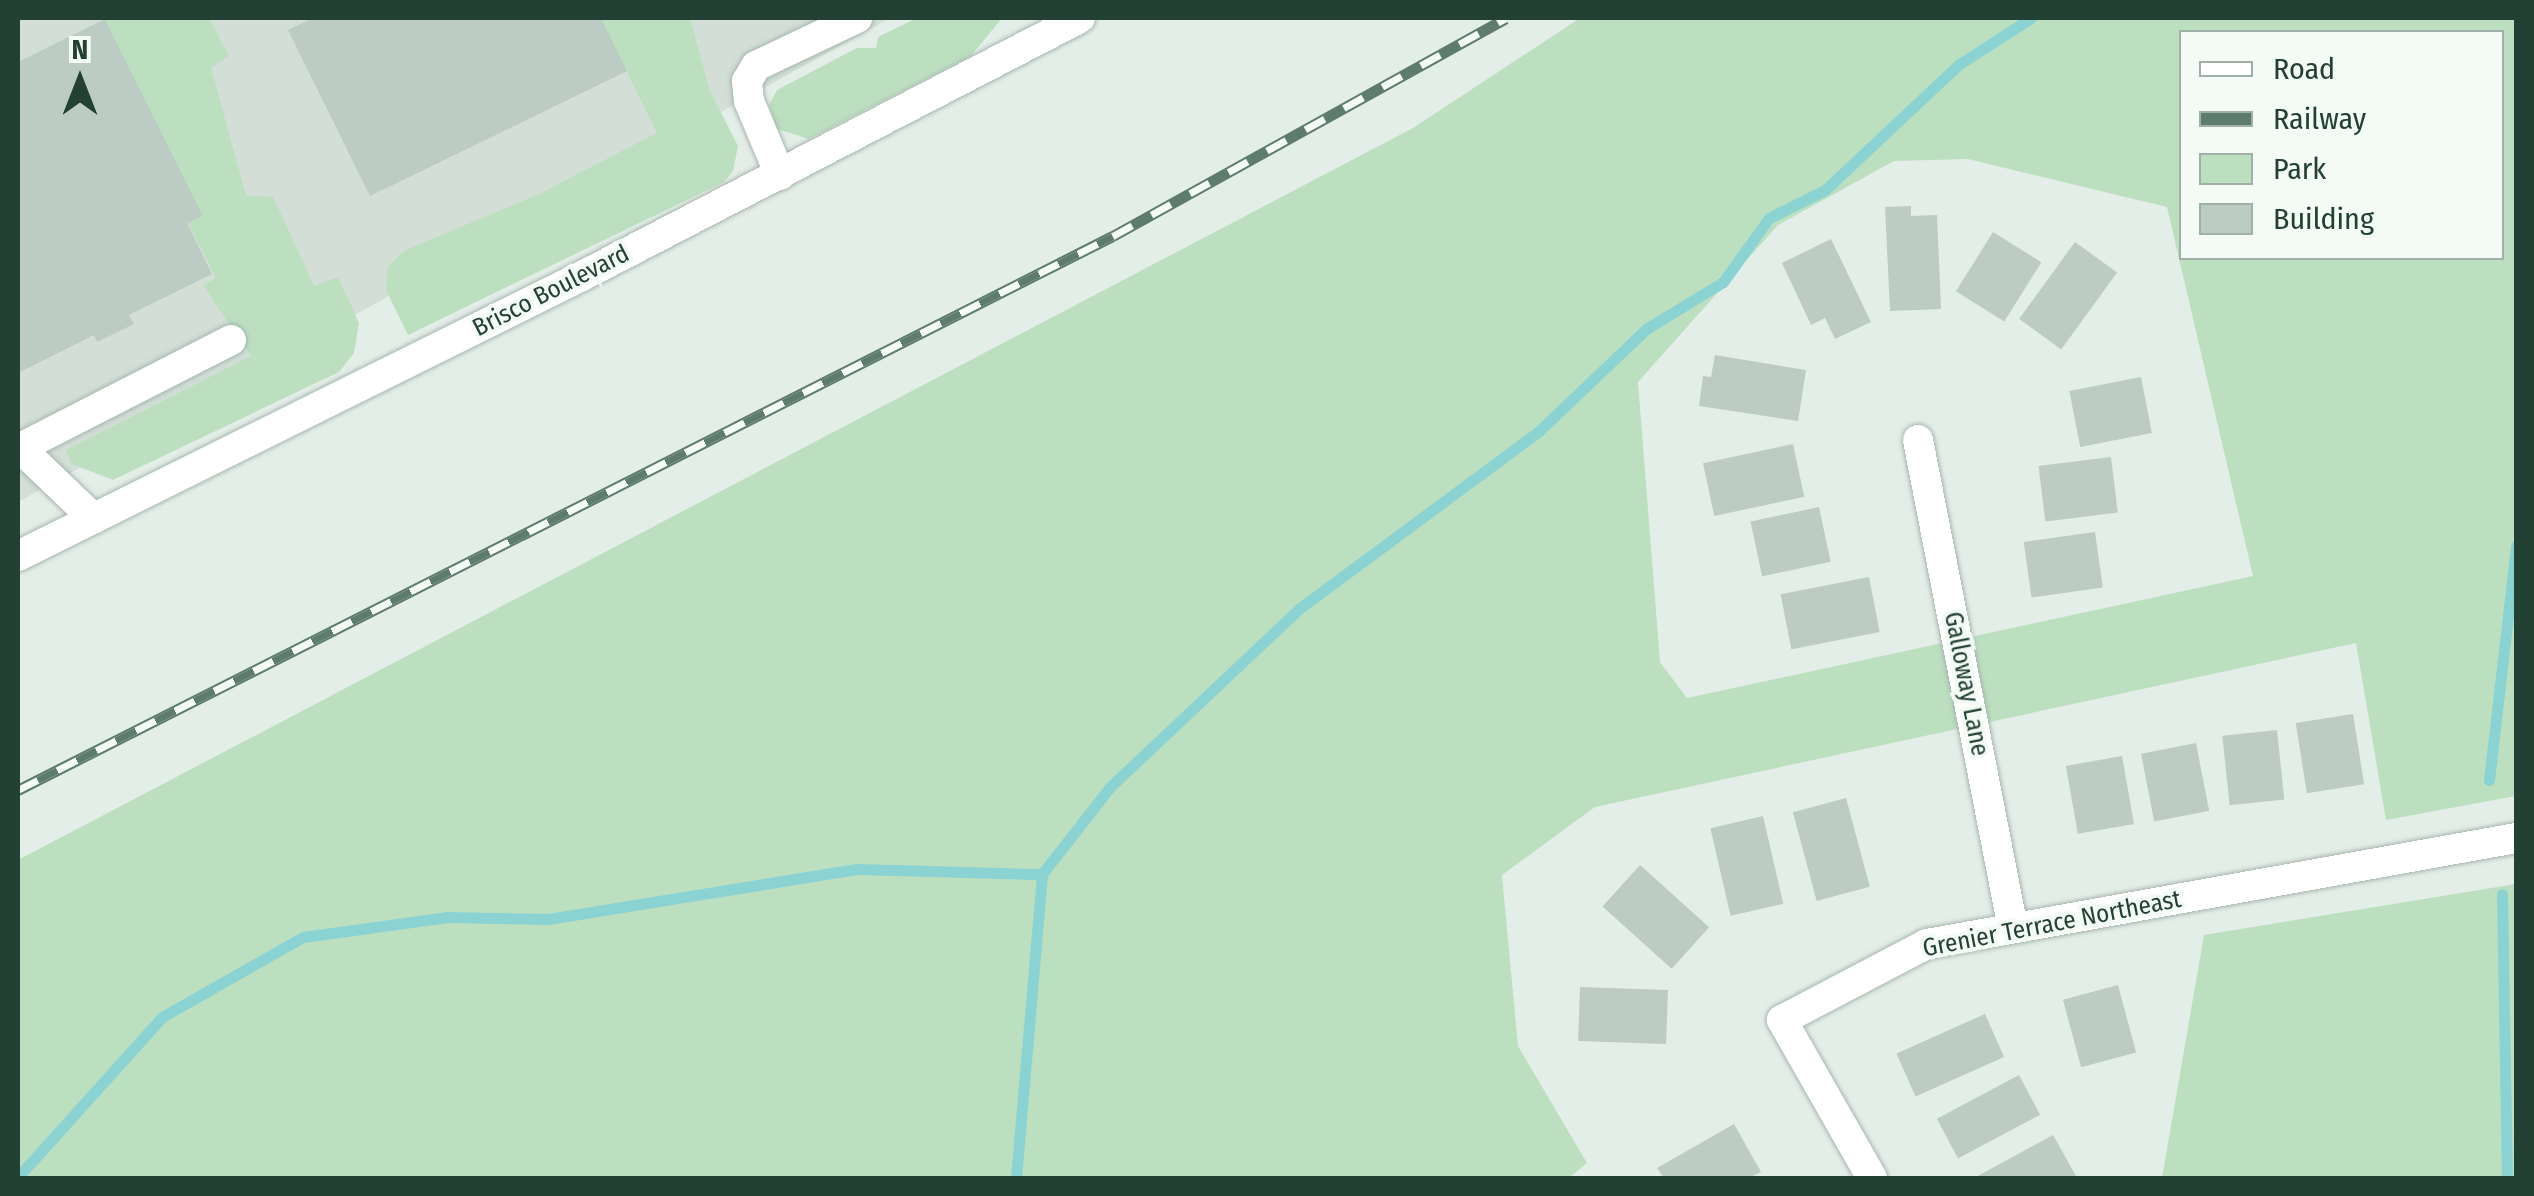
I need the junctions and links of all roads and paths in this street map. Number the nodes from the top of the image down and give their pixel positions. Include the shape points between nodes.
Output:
1 (857, 18) edge
2 (1070, 20) edge
3 (780, 174) junction
4 (230, 340) dead end
5 (1918, 440) dead end
6 (19, 447) edge
7 (94, 519) junction
8 (18, 556) edge
9 (2516, 838) edge
10 (2013, 928) junction
11 (1872, 1178) edge

1 - 3 street via 756,66 747,81 749,102
2 - 3 street, Brisco Boulevard
3 - 7 street, Brisco Boulevard
4 - 6 street
5 - 10 street, Galloway Lane
6 - 7 street
7 - 8 street, Brisco Boulevard
9 - 10 street, Grenier Terrace Northeast
10 - 11 street, Grenier Terrace Northeast via 1927,944 1782,1020

